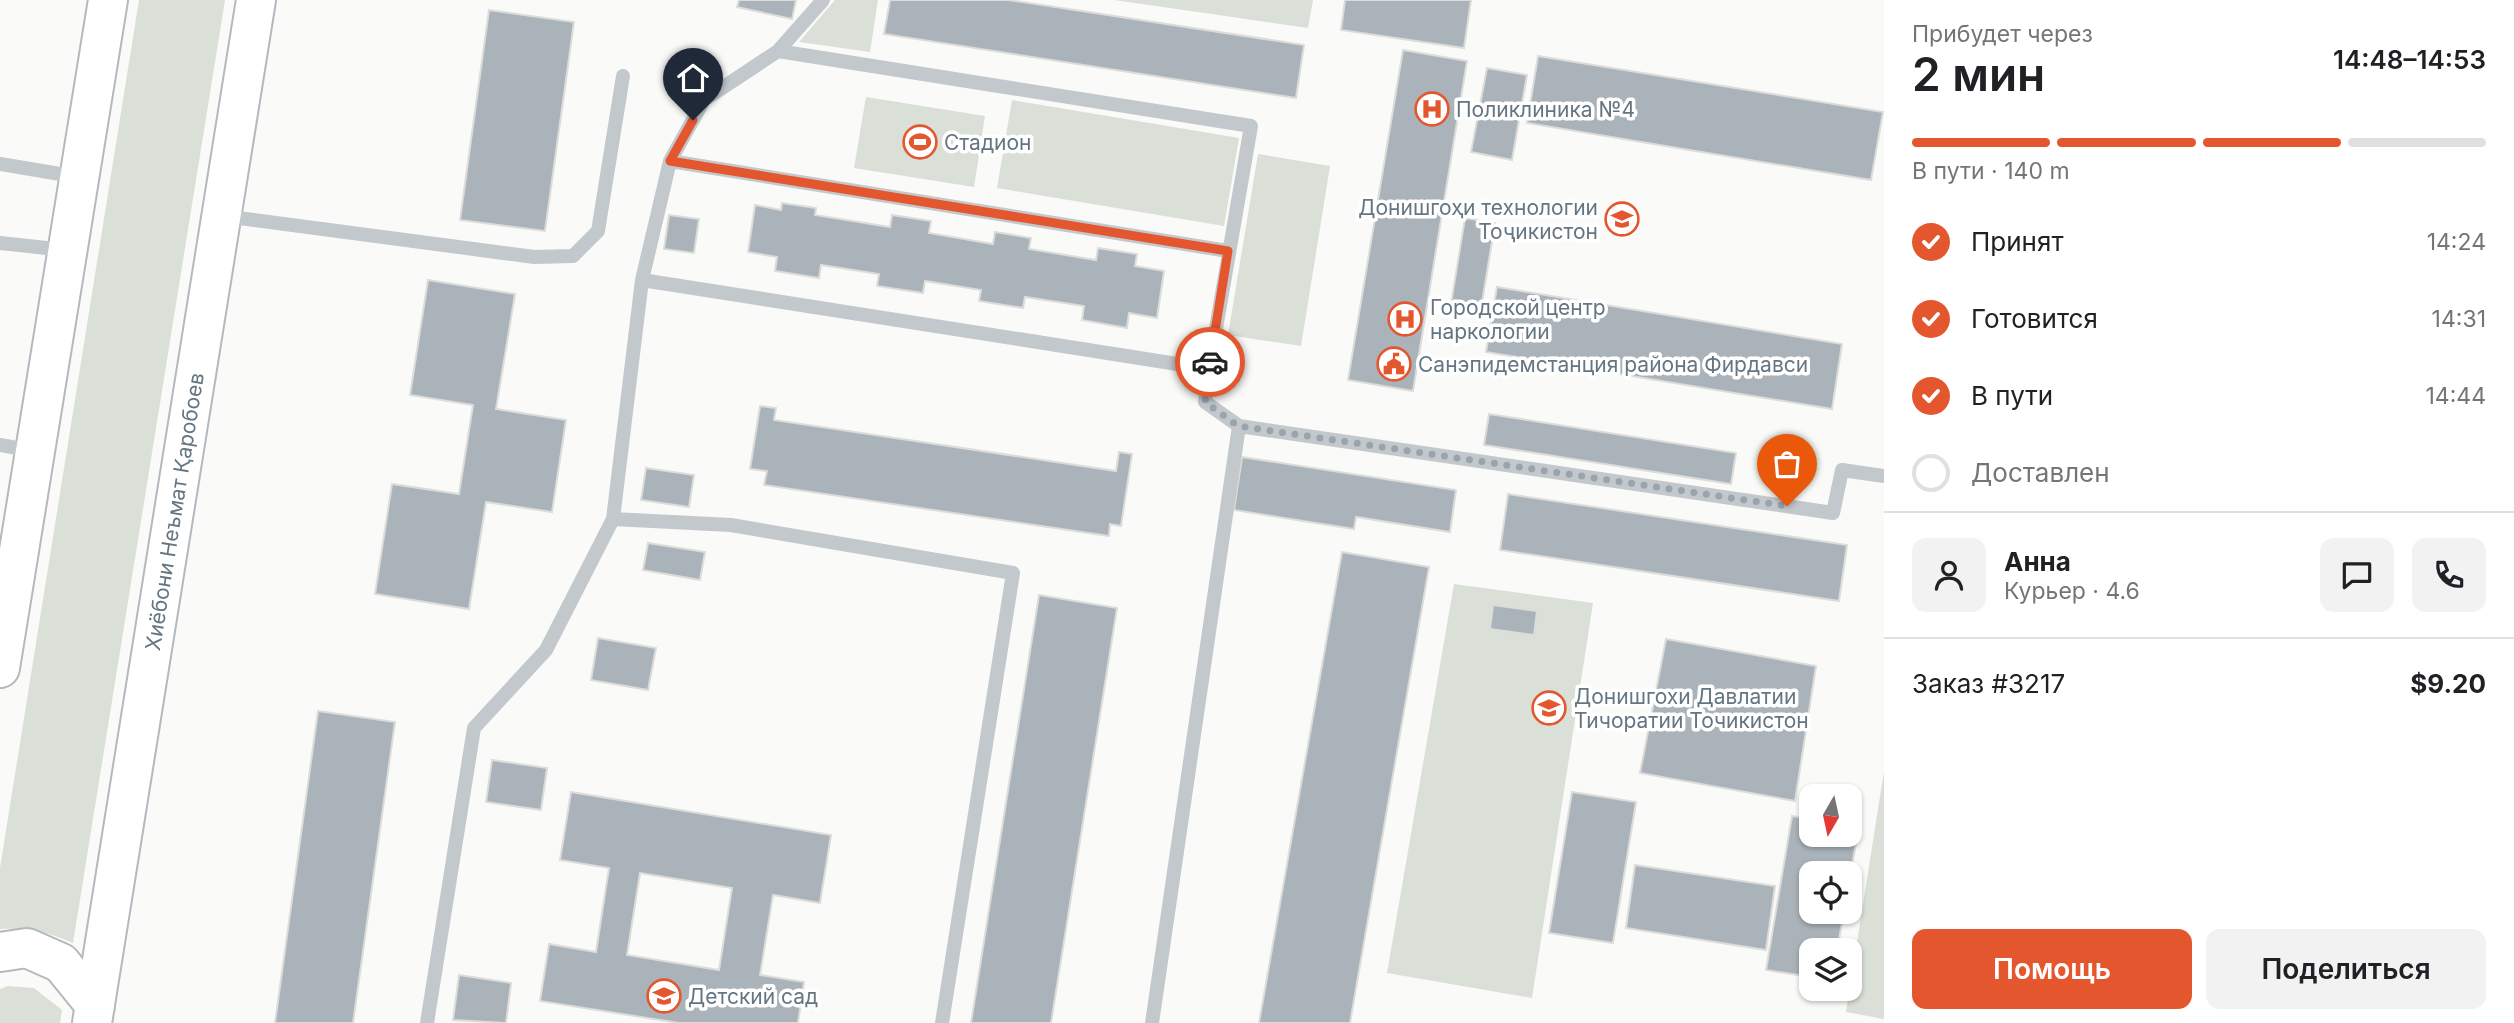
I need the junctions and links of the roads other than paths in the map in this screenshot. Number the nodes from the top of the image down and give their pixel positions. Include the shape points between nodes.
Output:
1 (108, 0) edge
2 (256, 0) edge
3 (823, 0) edge
4 (778, 51) junction
5 (623, 76) dead end
6 (670, 161) junction
7 (0, 164) edge
8 (79, 177) junction
9 (221, 216) junction
10 (0, 243) edge
11 (67, 250) junction
12 (1228, 251) junction
13 (642, 280) junction
14 (1209, 369) junction
15 (1238, 426) junction
16 (18, 448) edge
17 (1884, 476) edge
18 (613, 519) junction
19 (0, 668) edge
20 (0, 952) edge
21 (93, 1014) edge
22 (427, 1023) edge
23 (942, 1023) edge
24 (1152, 1023) edge

1 - 8 highway
2 - 9 highway, Хиёбони Неъмат Қаробоев
3 - 4 lane
4 - 6 lane via 704,100
4 - 12 lane via 1251,126
5 - 9 lane via 598,231 573,256 534,257
6 - 12 lane
6 - 13 lane
7 - 8 lane
8 - 11 highway
9 - 21 highway, Хиёбони Неъмат Қаробоев
10 - 11 lane
11 - 16 highway
12 - 14 lane
13 - 14 lane
13 - 18 lane
14 - 15 lane via 1205,402
15 - 17 lane via 1833,513 1842,470
15 - 24 lane
16 - 19 highway
18 - 22 lane via 546,650 474,728
18 - 23 lane via 731,525 1013,573
20 - 21 highway via 27,948 61,964

